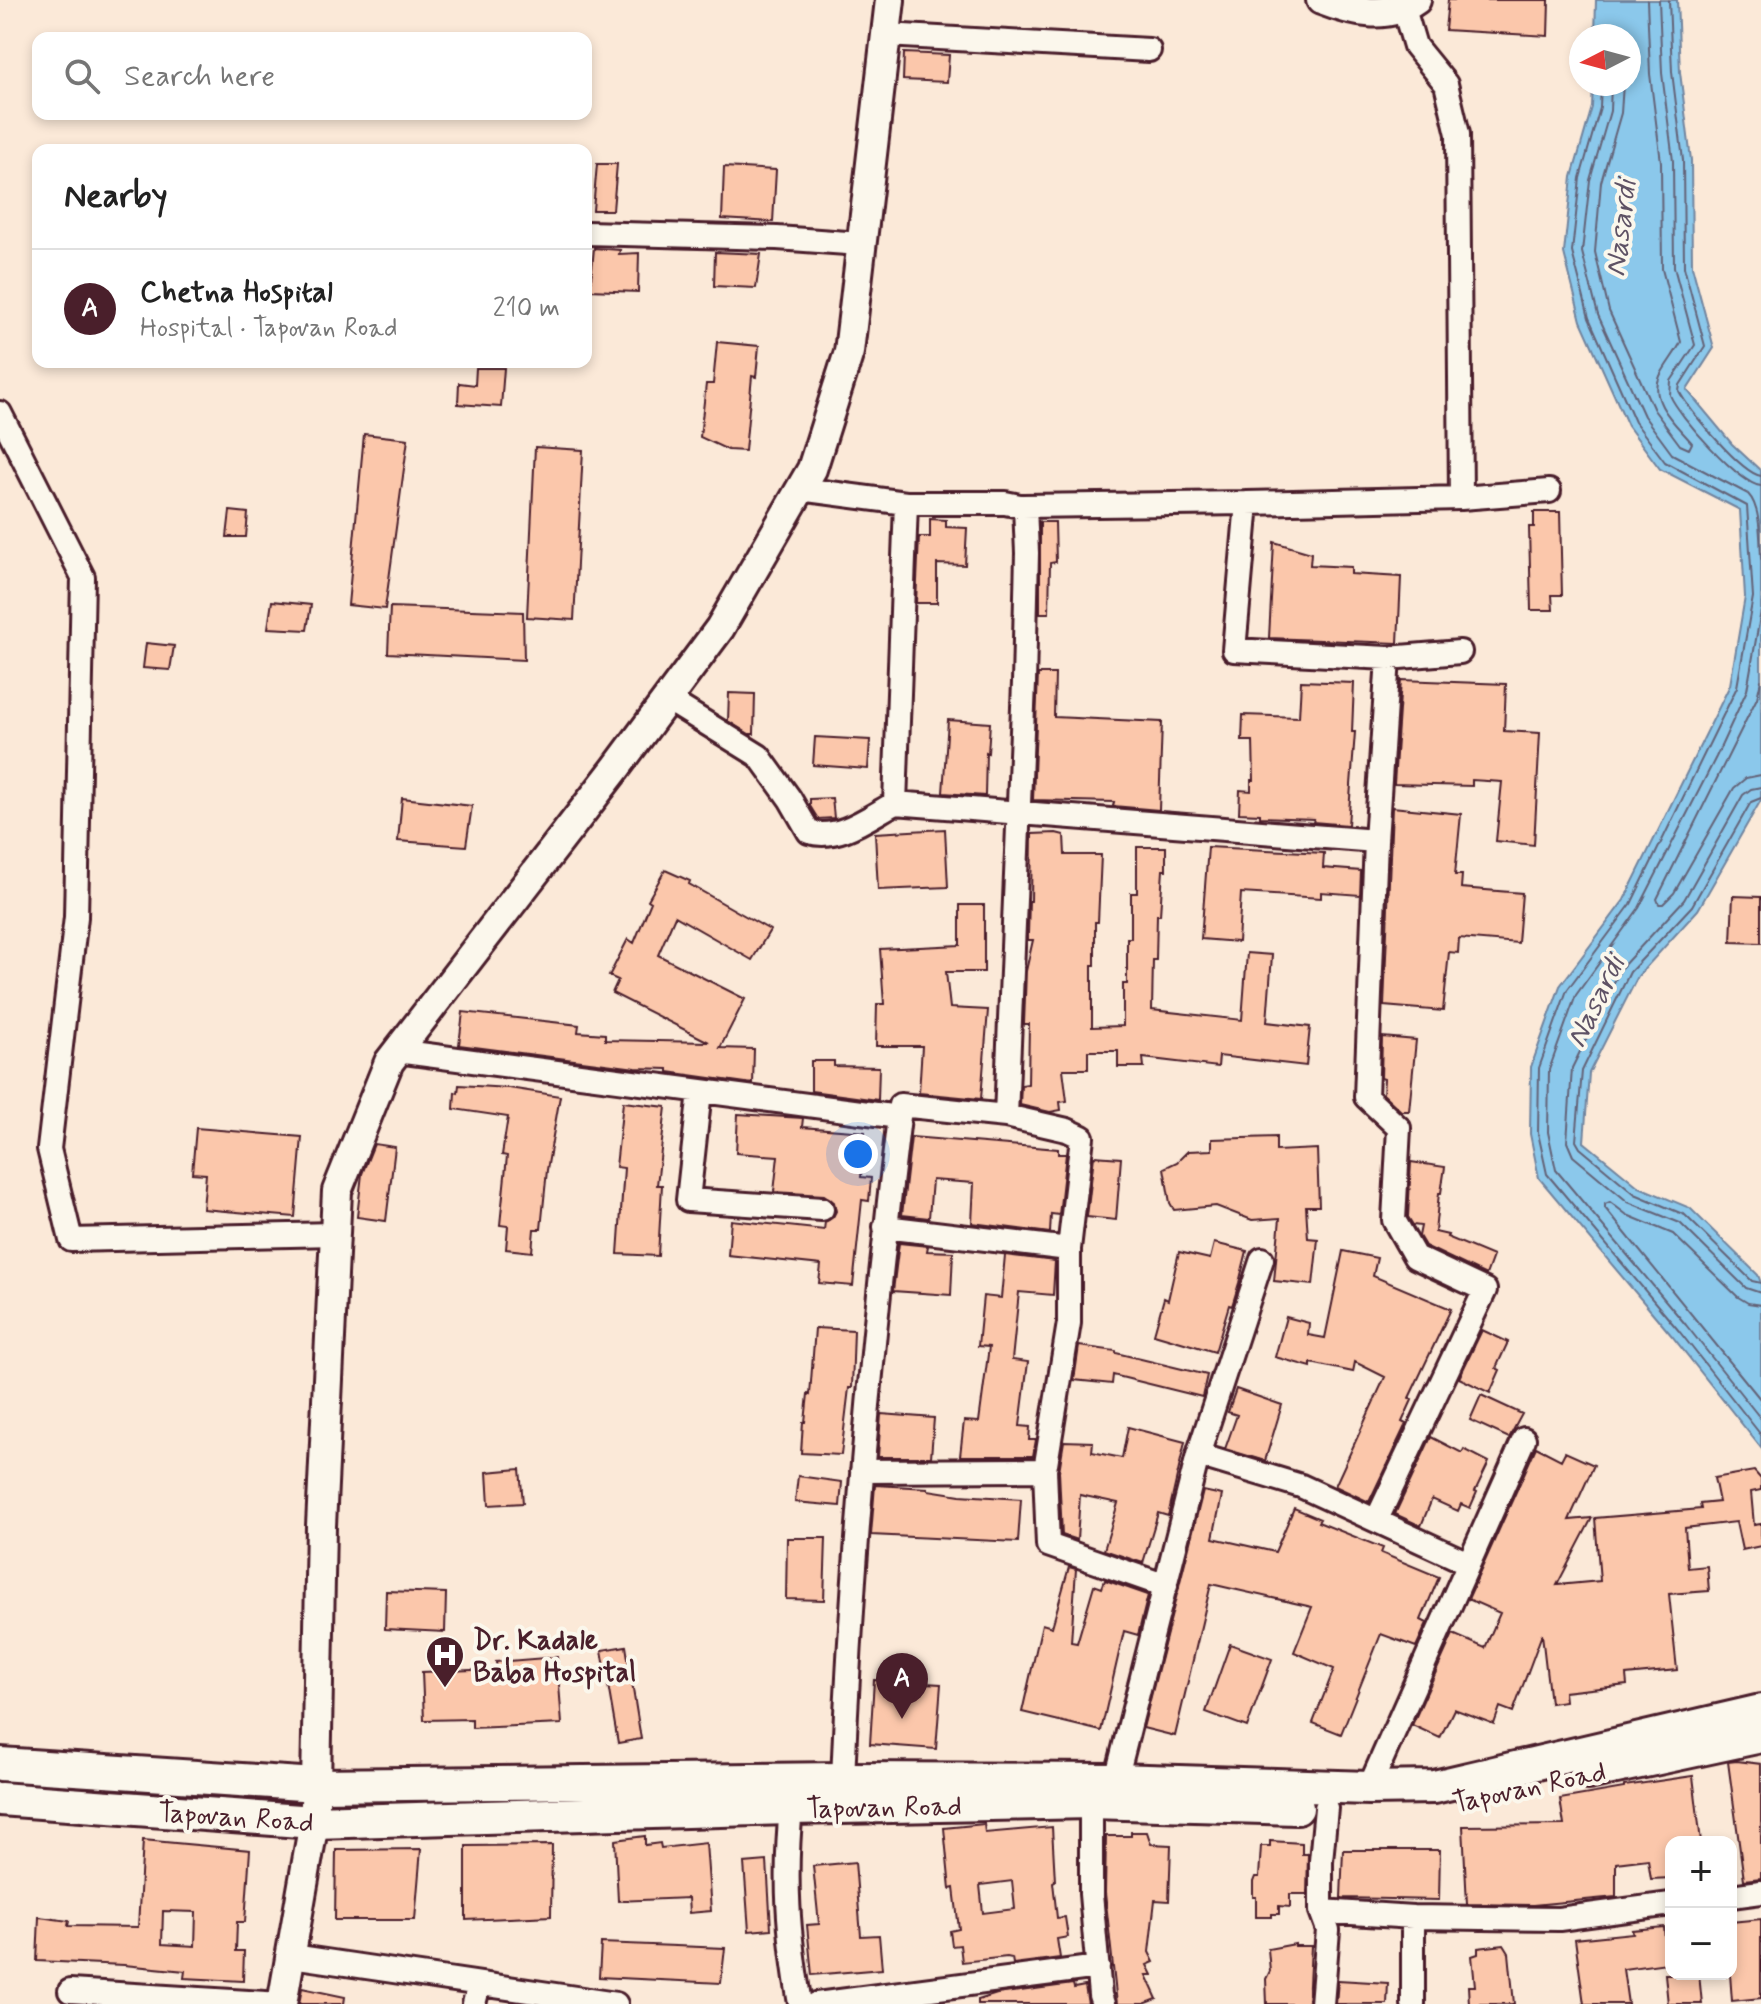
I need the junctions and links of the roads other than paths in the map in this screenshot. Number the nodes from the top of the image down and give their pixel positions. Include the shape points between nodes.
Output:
1 (890, 0) edge
2 (1321, 0) edge
3 (1410, 4) edge
4 (886, 35) junction
5 (1149, 50) dead end
6 (592, 233) edge
7 (861, 244) junction
8 (0, 413) edge
9 (800, 489) junction
10 (1549, 491) dead end
11 (1461, 498) junction
12 (906, 503) junction
13 (1247, 503) junction
14 (1023, 506) junction
15 (1460, 652) dead end
16 (1388, 658) junction
17 (667, 699) junction
18 (895, 803) junction
19 (1019, 814) junction
20 (1376, 841) junction
21 (397, 1051) junction
22 (700, 1091) junction
23 (1006, 1116) junction
24 (899, 1117) junction
25 (822, 1209) dead end
26 (885, 1227) junction
27 (335, 1234) junction
28 (1069, 1249) junction
29 (1262, 1259) dead end
30 (1524, 1439) dead end
31 (1198, 1455) junction
32 (1045, 1470) junction
33 (862, 1471) junction
34 (1377, 1519) junction
35 (1468, 1563) junction
36 (1166, 1586) junction
37 (1761, 1711) edge
38 (1761, 1736) edge
39 (0, 1764) edge
40 (843, 1779) junction
41 (316, 1785) junction
42 (1099, 1788) junction
43 (1369, 1788) junction
44 (0, 1799) edge
45 (791, 1808) junction
46 (1326, 1808) junction
47 (314, 1822) junction
48 (1761, 1892) edge
49 (1737, 1895) edge
50 (1665, 1905) edge
51 (1321, 1911) junction
52 (1413, 1917) junction
53 (292, 1956) junction
54 (1098, 1967) junction
55 (70, 1991) dead end
56 (476, 1994) edge
57 (282, 2004) edge
58 (616, 2004) edge
59 (800, 2004) edge
60 (817, 2004) edge
61 (1103, 2004) edge
62 (1322, 2004) edge
63 (1413, 2004) edge

1 - 4 street
2 - 3 street via 1376,15
3 - 11 street via 1415,46 1446,84 1458,134
4 - 5 street
4 - 7 street
6 - 7 street
7 - 9 street via 849,352 812,469
8 - 27 street via 83,577 76,917 49,1149 71,1240
9 - 12 street
9 - 17 street via 720,628
10 - 11 street
11 - 13 street
12 - 14 street
12 - 18 street
13 - 14 street
13 - 16 street via 1234,650
14 - 19 street via 1027,553
15 - 16 street
16 - 20 street
17 - 18 street via 759,756 809,832 823,836 844,830
17 - 21 street
18 - 19 street
19 - 20 street
19 - 23 street
20 - 34 street via 1366,1097 1399,1128 1394,1220 1415,1257 1485,1290
21 - 22 street
21 - 27 street via 337,1191
22 - 24 street
22 - 25 street via 688,1200
23 - 24 street via 900,1105
23 - 28 street via 1082,1137
24 - 26 street
26 - 28 street
26 - 33 street
27 - 41 street
28 - 32 street via 1069,1323
29 - 31 street
30 - 35 street
31 - 34 street via 1301,1486
31 - 36 street
32 - 33 street
32 - 36 street via 1048,1545
33 - 40 street
34 - 35 street
35 - 43 street
36 - 42 street
37 - 43 main road via 1434,1787
38 - 46 main road, Tapovan Road via 1432,1807
39 - 41 main road
40 - 41 main road
40 - 42 main road
41 - 47 street
42 - 43 main road
42 - 45 main road, Tapovan Road
42 - 46 main road, Tapovan Road
42 - 54 street via 1091,1894
44 - 47 main road, Tapovan Road
45 - 47 main road, Tapovan Road
45 - 59 street via 788,1923
46 - 51 street
47 - 53 street
48 - 49 street
50 - 52 street via 1559,1919
51 - 52 street
51 - 62 street via 1328,1930
52 - 63 street
53 - 56 street
53 - 57 street
54 - 60 street
54 - 61 street
55 - 57 street
56 - 58 street

